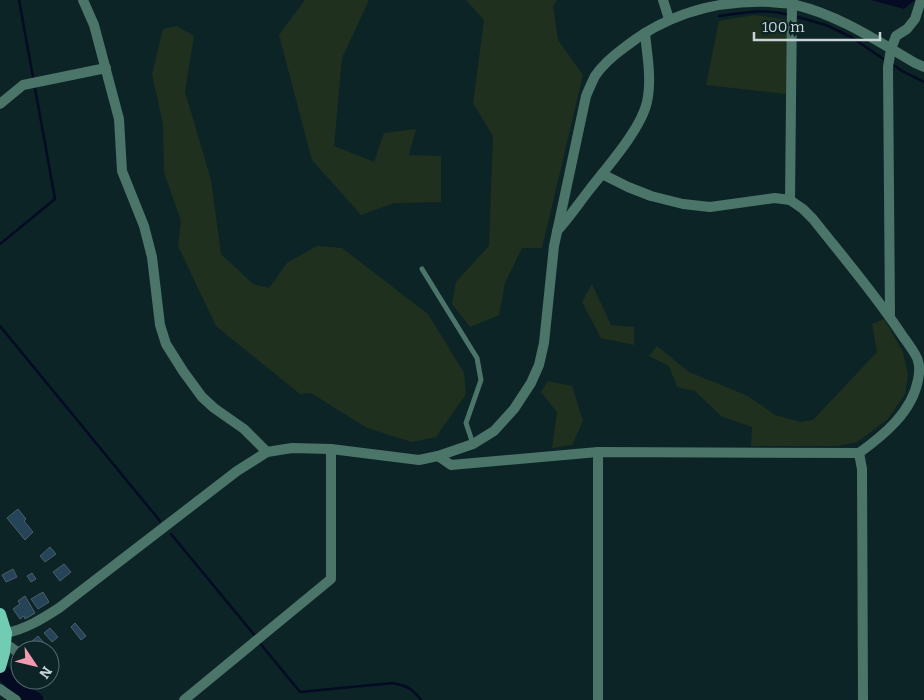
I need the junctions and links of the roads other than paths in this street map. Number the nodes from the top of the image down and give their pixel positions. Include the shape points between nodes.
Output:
1 (82, 0) edge
2 (663, 0) edge
3 (921, 0) edge
4 (792, 4) junction
5 (669, 20) junction
6 (645, 33) junction
7 (892, 49) junction
8 (924, 67) edge
9 (106, 68) junction
10 (0, 104) edge
11 (602, 174) junction
12 (790, 200) junction
13 (557, 231) junction
14 (422, 269) dead end
15 (890, 317) junction
16 (921, 361) edge
17 (473, 444) junction
18 (331, 449) junction
19 (267, 452) junction
20 (598, 452) junction
21 (859, 453) junction
22 (438, 456) junction
23 (0, 614) edge
24 (5, 643) junction
25 (10, 647) edge
26 (0, 667) edge
27 (0, 689) edge
28 (16, 700) edge
29 (184, 700) edge
30 (598, 700) edge
31 (863, 700) edge

1 - 9 street via 94,26
2 - 5 street
3 - 7 street via 915,19 896,36
4 - 5 street via 750,1 705,7
4 - 7 street via 855,28
4 - 12 street
5 - 6 street
6 - 11 street via 649,75 647,102 642,118
6 - 13 street via 612,57 596,75 586,96
7 - 8 street
7 - 15 street via 888,66
9 - 10 street via 23,84
9 - 19 street via 119,119 122,171 144,226 152,257 160,325 166,344 202,397 244,429
11 - 12 street via 650,196 683,204 710,207 775,198
11 - 13 street
12 - 15 street via 813,219
13 - 17 street via 539,364 531,384 514,409 494,431
14 - 17 lane via 477,358 481,380 466,423
15 - 16 street
16 - 21 street via 909,404 880,438
17 - 22 street
18 - 19 street via 292,448
18 - 22 street via 419,460
18 - 29 street via 332,579
19 - 24 street via 59,608 19,630
20 - 21 street
20 - 22 street via 451,465
20 - 30 street
21 - 31 street via 862,469
23 - 24 main road
24 - 25 street
24 - 26 main road
27 - 28 street

